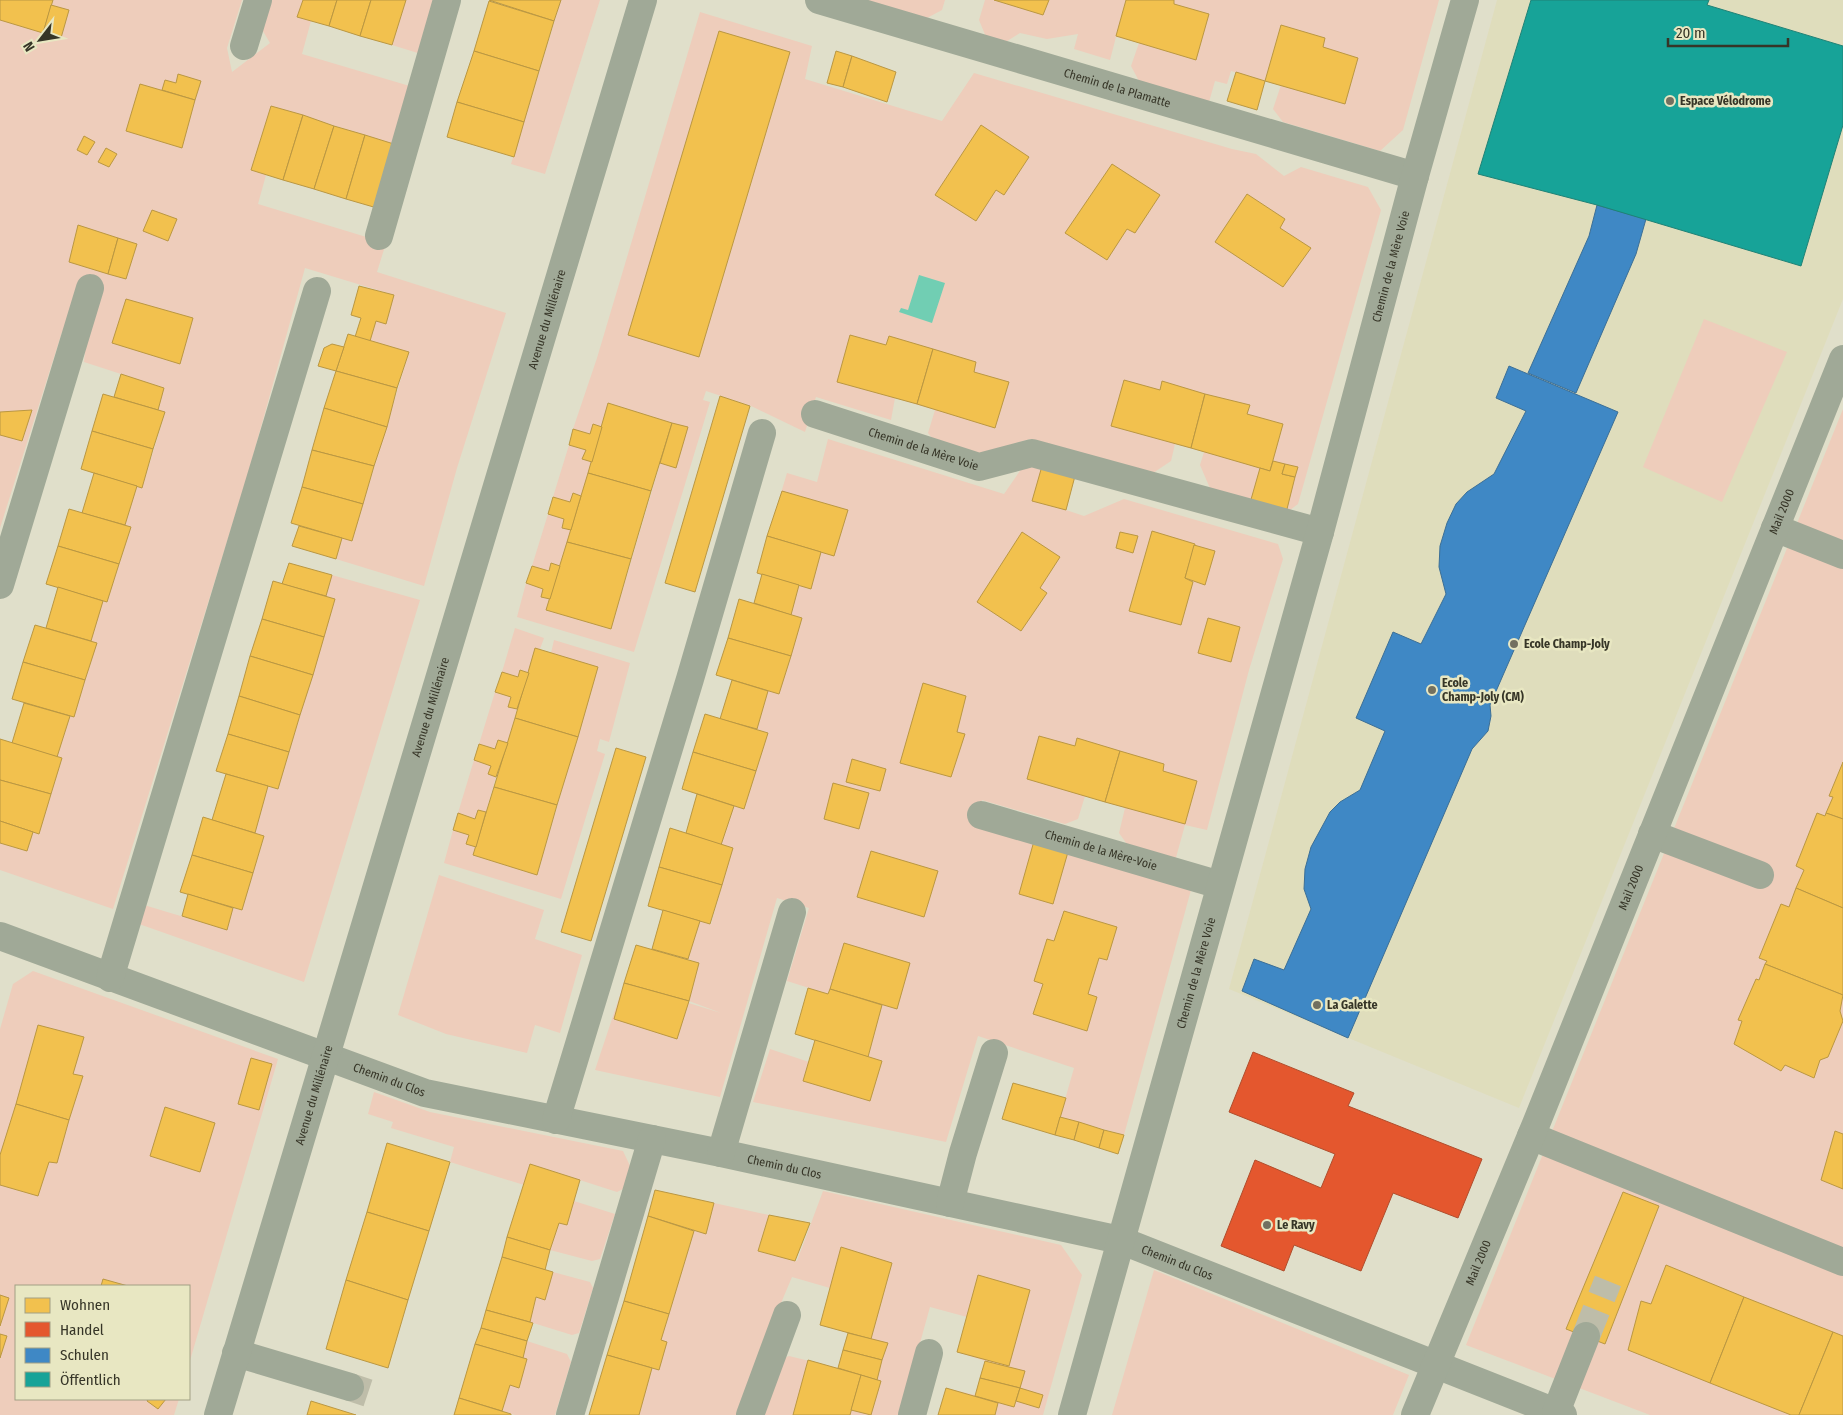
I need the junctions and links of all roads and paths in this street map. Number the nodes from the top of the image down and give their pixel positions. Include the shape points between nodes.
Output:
1 (258, 0) edge
2 (447, 0) edge
3 (643, 0) edge
4 (819, 0) edge
5 (1465, 0) edge
6 (244, 46) dead end
7 (1415, 176) junction
8 (380, 236) dead end
9 (90, 288) dead end
10 (317, 291) dead end
11 (1843, 359) edge
12 (815, 414) dead end
13 (762, 434) dead end
14 (1775, 528) junction
15 (1320, 532) junction
16 (1843, 555) edge
17 (0, 585) edge
18 (982, 815) dead end
19 (1652, 834) junction
20 (1760, 875) dead end
21 (1220, 885) junction
22 (792, 912) dead end
23 (2, 945) edge
24 (110, 978) junction
25 (994, 1053) dead end
26 (326, 1058) junction
27 (556, 1120) junction
28 (1531, 1136) junction
29 (652, 1139) junction
30 (721, 1153) junction
31 (950, 1203) junction
32 (1120, 1240) junction
33 (1843, 1262) edge
34 (787, 1315) dead end
35 (1586, 1336) tunnel mouth
36 (236, 1353) junction
37 (929, 1353) dead end
38 (1436, 1363) junction
39 (350, 1386) tunnel mouth
40 (1560, 1414) edge
41 (218, 1415) edge
42 (570, 1415) edge
43 (750, 1415) edge
44 (912, 1415) edge
45 (1072, 1415) edge
46 (1415, 1415) edge

1 - 6 street
2 - 8 street
3 - 26 street, Avenue du Millénaire
4 - 7 street, Chemin de la Plamatte
5 - 7 street, Chemin de la Mère Voie
7 - 15 street, Chemin de la Mère Voie
9 - 17 street
10 - 24 street
11 - 14 street, Mail 2000
12 - 15 street, Chemin de la Mère Voie via 979,467 1032,452
13 - 27 street
14 - 16 street
14 - 19 street, Mail 2000
15 - 21 street, Chemin de la Mère Voie
18 - 21 street, Chemin de la Mère-Voie
19 - 20 street
19 - 28 street, Mail 2000
21 - 32 street, Chemin de la Mère Voie
22 - 30 street
23 - 24 street, Chemin du Clos
24 - 26 street, Chemin du Clos
25 - 31 street
26 - 27 street, Chemin du Clos via 425,1092
26 - 36 street, Avenue du Millénaire
27 - 29 street, Chemin du Clos
28 - 33 street
28 - 38 street, Mail 2000
29 - 30 street, Chemin du Clos
29 - 42 street
30 - 31 street, Chemin du Clos
31 - 32 street, Chemin du Clos
32 - 38 street, Chemin du Clos
32 - 45 street, Chemin de la Mère Voie
34 - 43 street
35 - 40 street
36 - 39 street
36 - 41 street, Avenue du Millénaire
37 - 44 street
38 - 40 street, Chemin du Clos
38 - 46 street, Mail 2000

